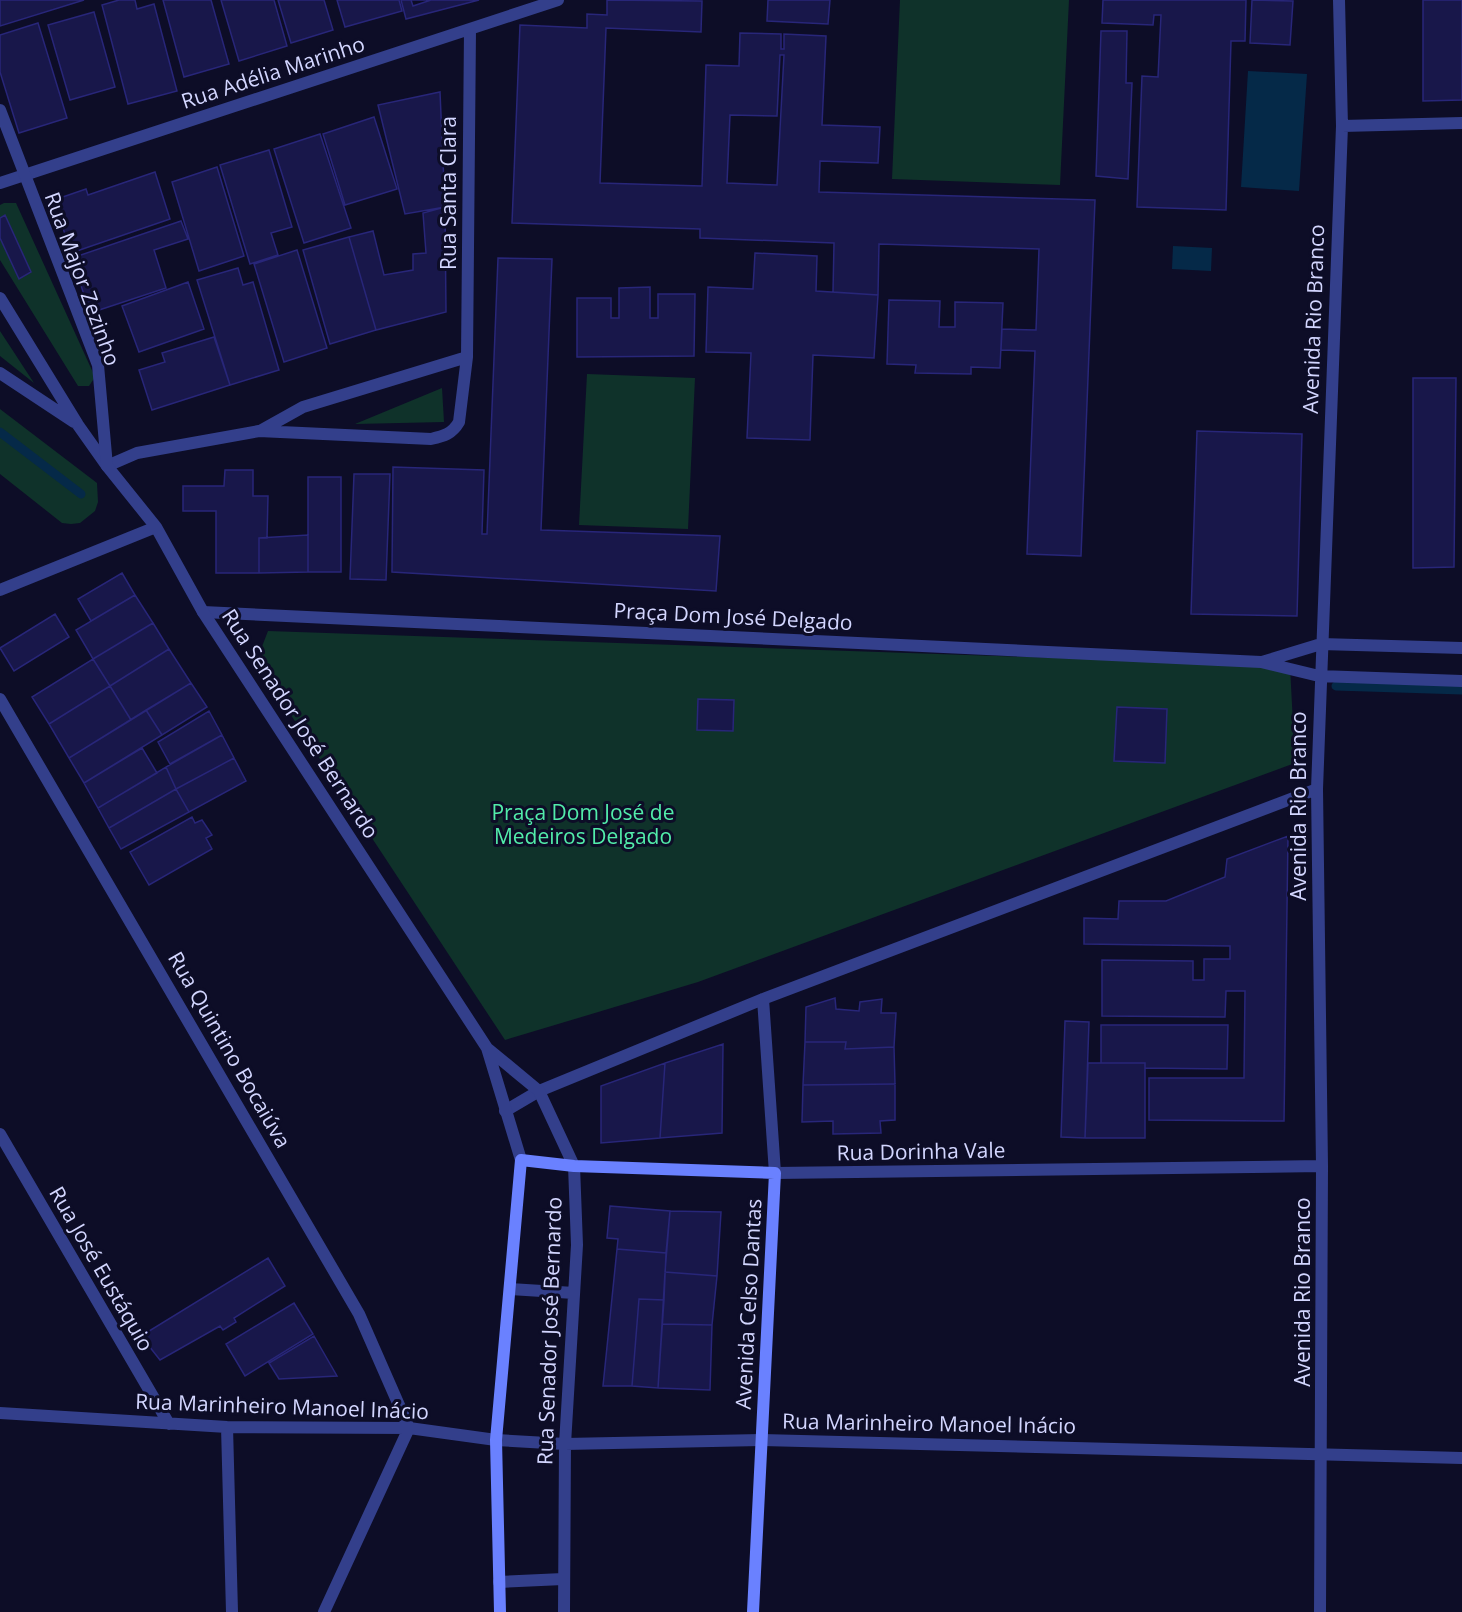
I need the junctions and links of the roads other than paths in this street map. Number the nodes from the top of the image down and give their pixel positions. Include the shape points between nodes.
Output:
1 (558, 0) edge
2 (1339, 0) edge
3 (470, 30) junction
4 (0, 110) edge
5 (1462, 123) edge
6 (1342, 126) junction
7 (23, 175) junction
8 (0, 183) edge
9 (0, 298) edge
10 (467, 357) junction
11 (0, 373) edge
12 (78, 425) junction
13 (260, 431) junction
14 (107, 466) junction
15 (156, 527) junction
16 (0, 590) edge
17 (203, 612) junction
18 (1321, 644) junction
19 (1462, 648) edge
20 (1262, 662) junction
21 (1319, 676) junction
22 (1462, 681) edge
23 (0, 699) edge
24 (1317, 789) junction
25 (763, 999) junction
26 (487, 1047) junction
27 (539, 1091) junction
28 (505, 1111) junction
29 (0, 1134) edge
30 (521, 1160) junction
31 (574, 1166) junction
32 (1322, 1166) junction
33 (775, 1173) junction
34 (510, 1289) junction
35 (574, 1293) junction
36 (0, 1413) edge
37 (169, 1424) junction
38 (227, 1427) junction
39 (409, 1428) junction
40 (496, 1440) junction
41 (761, 1440) junction
42 (565, 1444) junction
43 (1322, 1454) junction
44 (1462, 1458) edge
45 (563, 1579) junction
46 (499, 1582) junction
47 (232, 1612) edge
48 (324, 1612) edge
49 (500, 1612) edge
50 (564, 1612) edge
51 (753, 1612) edge
52 (1320, 1612) edge

1 - 3 street, Rua Adélia Marinho
2 - 6 street, Avenida Rio Branco
3 - 7 street, Rua Adélia Marinho
3 - 10 street, Rua Santa Clara
4 - 7 street, Rua Major Zezinho
5 - 6 street
6 - 18 street, Avenida Rio Branco
7 - 8 street, Rua Adélia Marinho
7 - 14 street, Rua Major Zezinho via 98,365
9 - 12 street, Rua Senador José Bernardo
10 - 13 street via 303,407
10 - 13 street, Rua Santa Clara via 459,422 445,436 432,439
11 - 12 street
12 - 14 street, Rua Senador José Bernardo
13 - 14 street via 137,453
14 - 15 street, Rua Senador José Bernardo
15 - 16 street
15 - 17 street, Rua Senador José Bernardo
17 - 20 street, Praça Dom José Delgado
17 - 26 street, Rua Senador José Bernardo
18 - 19 street, Praça Dom José Delgado
18 - 20 street, Praça Dom José Delgado
18 - 21 street, Avenida Rio Branco
20 - 21 street, Praça Dom José Delgado
21 - 22 street, Praça Dom José Delgado
21 - 24 street, Avenida Rio Branco
23 - 39 street, Rua Quintino Bocaiúva via 359,1314
24 - 25 street
24 - 32 street, Avenida Rio Branco
25 - 27 street
25 - 33 street, Avenida Celso Dantas
26 - 27 street, Rua Senador José Bernardo
26 - 28 street, Rua Senador José Bernardo
27 - 28 street
27 - 31 street, Rua Senador José Bernardo
28 - 30 street, Rua Senador José Bernardo
29 - 37 street, Rua José Eustáquio
30 - 31 main road, Rua Dorinha Vale
30 - 34 main road, Rua Senador José Bernardo
31 - 33 main road, Rua Dorinha Vale
31 - 35 street, Rua Senador José Bernardo
32 - 33 street, Rua Dorinha Vale
32 - 43 street, Avenida Rio Branco
33 - 41 main road, Avenida Celso Dantas
34 - 35 street
34 - 40 main road, Rua Senador José Bernardo
35 - 42 street, Rua Senador José Bernardo
36 - 37 street, Rua Marinheiro Manoel Inácio
37 - 38 street, Rua Marinheiro Manoel Inácio
38 - 39 street, Rua Marinheiro Manoel Inácio
38 - 47 street
39 - 40 street, Rua Marinheiro Manoel Inácio
39 - 48 street
40 - 42 street, Rua Marinheiro Manoel Inácio
40 - 46 main road, Rua Senador José Bernardo
41 - 42 street, Rua Marinheiro Manoel Inácio
41 - 43 street, Rua Marinheiro Manoel Inácio
41 - 51 main road, Avenida Celso Dantas
42 - 45 street, Rua Senador José Bernardo
43 - 44 street, Rua Marinheiro Manoel Inácio
43 - 52 street, Avenida Rio Branco
45 - 46 street
45 - 50 street, Rua Senador José Bernardo
46 - 49 main road, Rua Senador José Bernardo

